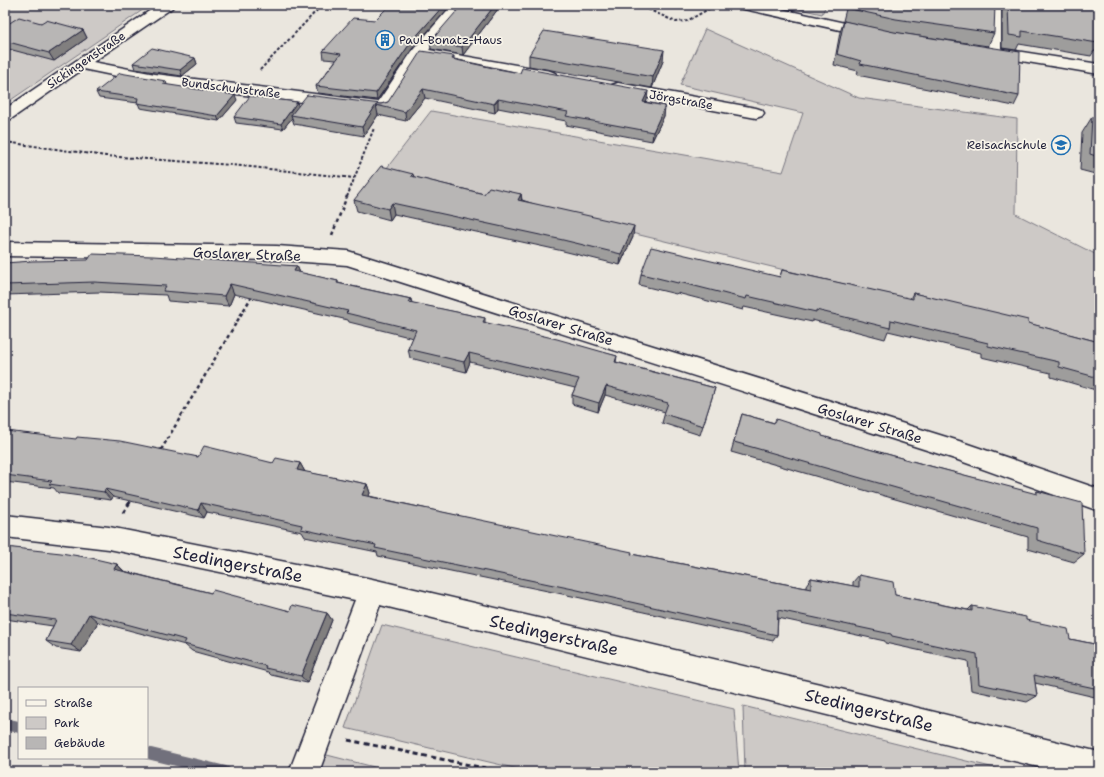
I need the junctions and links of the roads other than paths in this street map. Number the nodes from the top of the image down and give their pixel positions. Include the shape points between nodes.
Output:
1 (167, 5) edge
2 (460, 5) edge
3 (744, 5) edge
4 (996, 5) edge
5 (884, 36) edge
6 (980, 51) edge
7 (418, 53) junction
8 (995, 53) junction
9 (79, 64) junction
10 (1099, 69) edge
11 (567, 79) edge
12 (607, 86) edge
13 (756, 113) dead end
14 (5, 116) edge
15 (5, 249) edge
16 (1099, 500) edge
17 (5, 526) edge
18 (372, 592) junction
19 (1099, 767) edge
20 (304, 772) edge

1 - 9 street, Sickingenstraße
2 - 7 street
3 - 5 street
4 - 8 lane
6 - 8 street
7 - 9 street, Bundschuhstraße via 383,107 155,79
7 - 11 street
8 - 10 street
9 - 14 street, Sickingenstraße
12 - 13 street, Jörgstraße
15 - 16 street, Goslarer Straße via 277,253 348,258 959,451
17 - 18 street, Stedingerstraße via 109,538
18 - 19 street, Stedingerstraße
18 - 20 street

